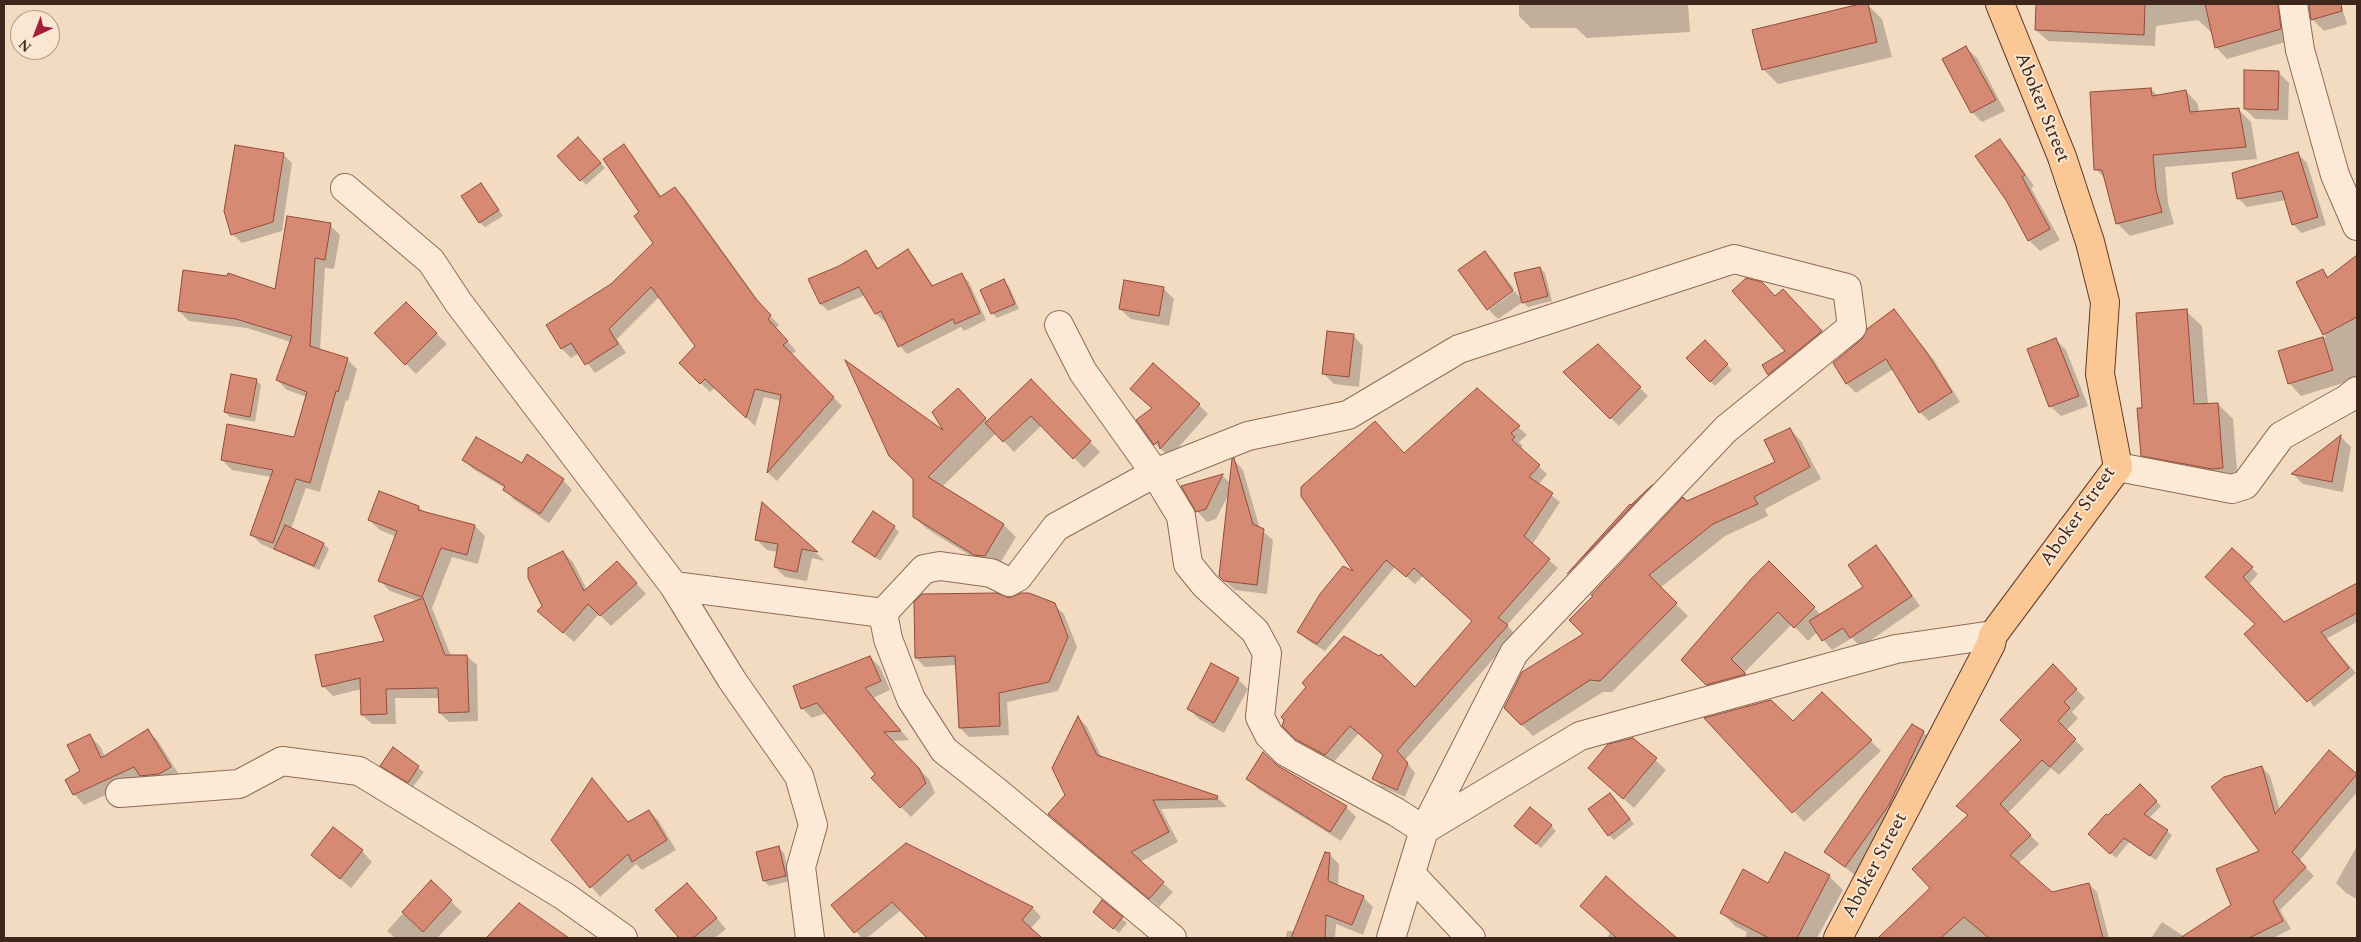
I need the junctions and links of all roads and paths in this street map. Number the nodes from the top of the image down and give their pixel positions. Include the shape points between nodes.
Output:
1 (2000, 4) edge
2 (2293, 4) edge
3 (345, 188) dead end
4 (2357, 226) edge
5 (1058, 325) dead end
6 (2357, 391) edge
7 (2118, 467) junction
8 (1155, 473) junction
9 (674, 586) junction
10 (883, 613) junction
11 (1994, 635) junction
12 (120, 793) dead end
13 (1424, 830) junction
14 (1411, 874) junction
15 (623, 938) edge
16 (810, 938) edge
17 (1172, 938) edge
18 (1391, 938) edge
19 (1471, 938) edge
20 (1838, 938) edge

1 - 7 main road, Aboker Street via 2062,158 2090,242 2105,302 2100,374
2 - 4 street via 2300,50 2335,175
3 - 9 street via 431,261 458,302
5 - 8 street via 1083,372
6 - 7 street via 2281,436 2245,485 2232,489
7 - 11 main road, Aboker Street
8 - 10 street via 1056,527 1018,577 1009,582 991,573 940,566 924,569
8 - 13 street via 1181,516 1188,564 1205,585 1255,631 1267,653 1260,717 1269,735 1286,752
8 - 13 street via 1248,436 1348,415 1459,349 1734,259 1847,288 1852,327 1726,428 1514,653
9 - 10 street
9 - 16 street via 732,680 799,776 813,825 801,867
10 - 17 street via 888,639 911,699 944,750
11 - 13 street via 1896,649 1580,736
11 - 20 main road, Aboker Street
12 - 15 street via 239,784 282,761 359,771 564,896
13 - 14 street
14 - 18 street
14 - 19 street

